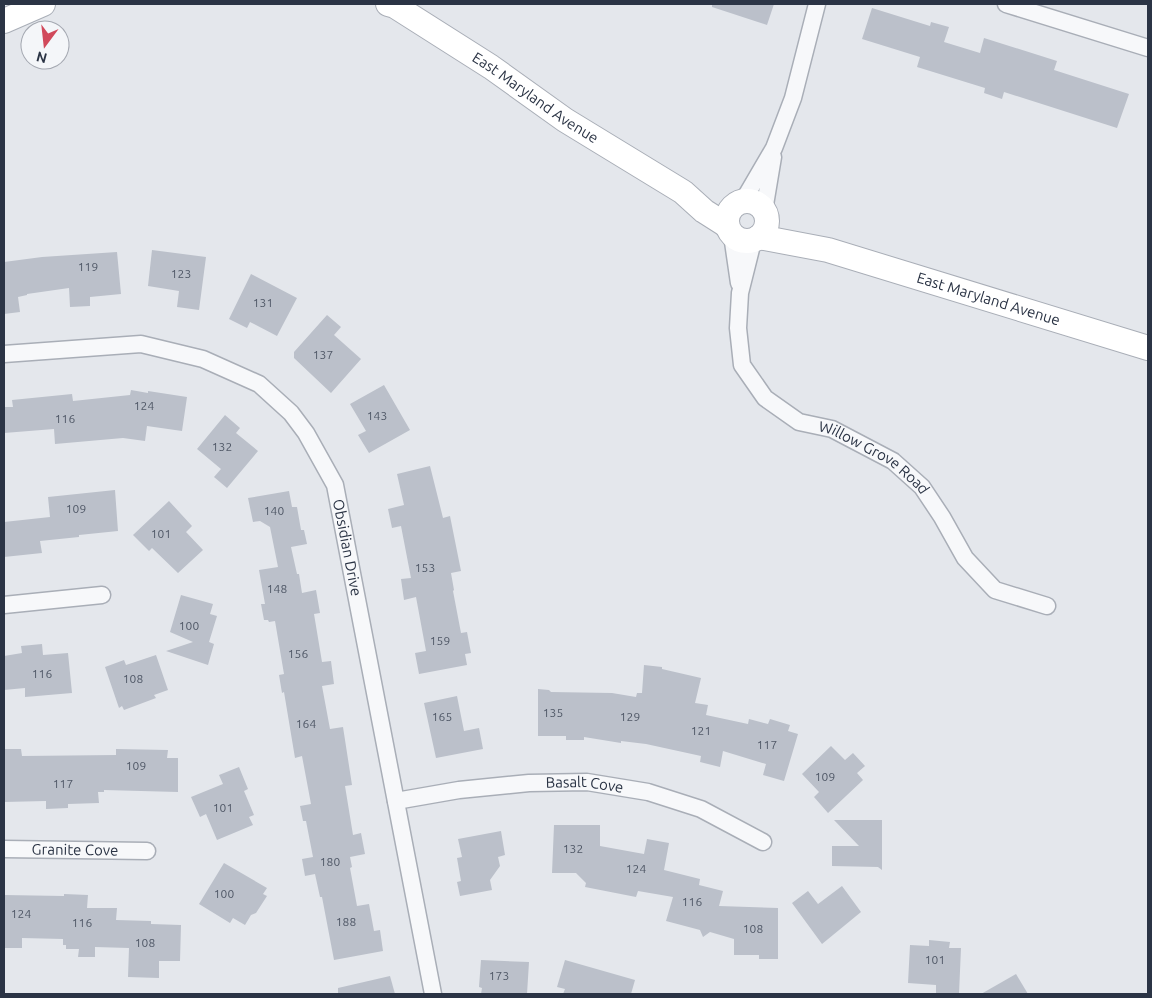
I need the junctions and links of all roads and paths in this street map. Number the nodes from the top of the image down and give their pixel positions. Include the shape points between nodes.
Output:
1 (43, 4) edge
2 (388, 4) edge
3 (817, 4) edge
4 (1006, 4) edge
5 (1049, 10) edge
6 (4, 21) edge
7 (1148, 48) edge
8 (774, 148) junction
9 (747, 221) junction
10 (1148, 348) edge
11 (4, 354) edge
12 (102, 596) dead end
13 (4, 605) edge
14 (1047, 606) dead end
15 (396, 801) junction
16 (763, 842) dead end
17 (4, 849) edge
18 (147, 850) dead end
19 (433, 994) edge

1 - 6 street
2 - 9 street, East Maryland Avenue via 491,67 565,120 683,192 716,198
3 - 8 street, Willow Grove Road via 793,98
4 - 5 street
5 - 7 street
8 - 9 street, Willow Grove Road
8 - 9 street, Willow Grove Road
9 - 10 street, East Maryland Avenue via 803,235 828,250
9 - 14 street, Willow Grove Road via 738,328 742,365 765,398 799,422 832,430 893,461 922,487 965,558 995,590
11 - 15 street, Obsidian Drive via 141,344 203,359 259,384 291,413 335,485
12 - 13 street
15 - 16 street, Basalt Cove via 529,783 587,782 648,792 701,809
15 - 19 street, Obsidian Drive
17 - 18 street, Granite Cove

